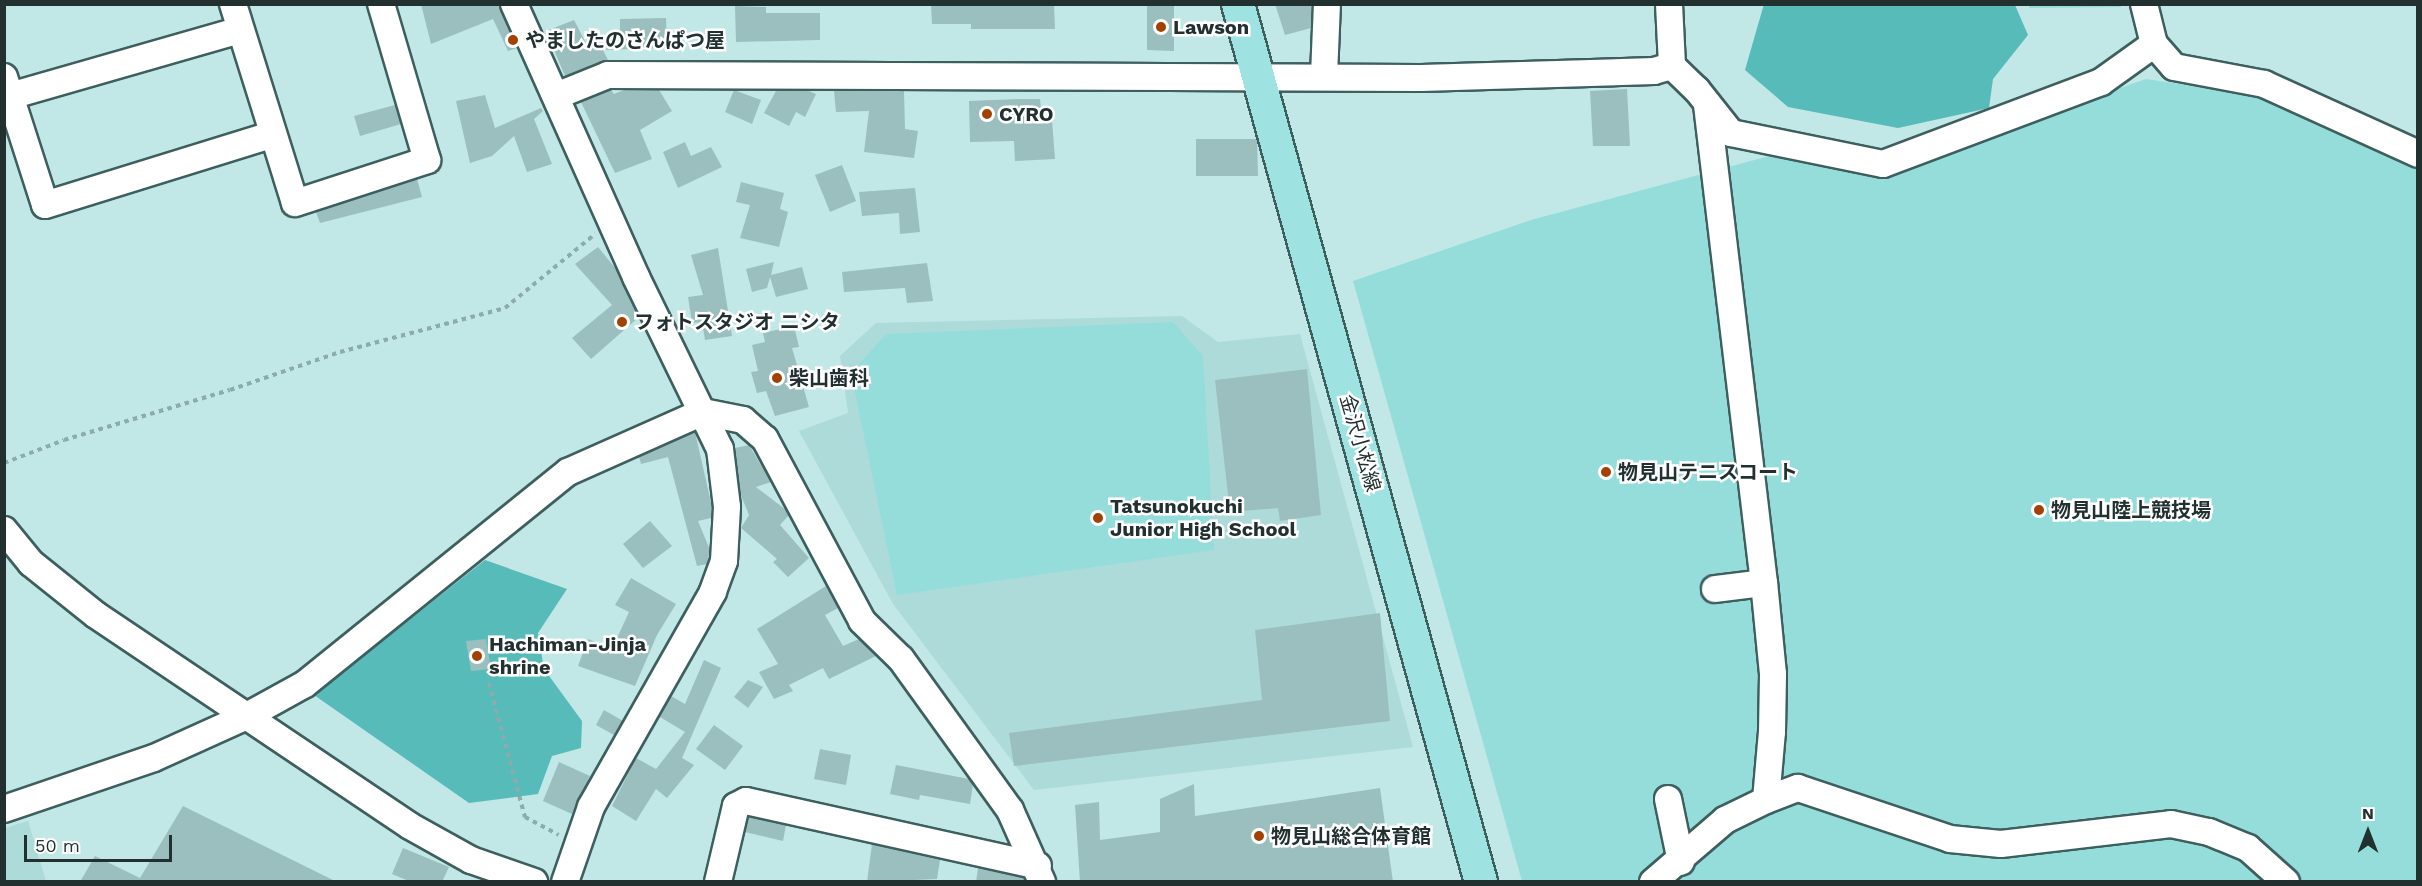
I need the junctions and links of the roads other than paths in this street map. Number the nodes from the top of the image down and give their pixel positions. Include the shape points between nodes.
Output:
1 (233, 4) edge
2 (381, 4) edge
3 (514, 4) edge
4 (1238, 4) edge
5 (1327, 4) edge
6 (1669, 4) edge
7 (2144, 4) edge
8 (240, 30) junction
9 (2154, 44) junction
10 (1672, 66) junction
11 (1324, 75) junction
12 (1258, 76) junction
13 (7, 87) edge
14 (556, 96) junction
15 (1707, 104) junction
16 (271, 135) junction
17 (2418, 154) edge
18 (703, 412) junction
19 (4, 530) edge
20 (1764, 583) junction
21 (1715, 589) dead end
22 (247, 716) junction
23 (1668, 799) dead end
24 (1766, 801) junction
25 (4, 809) edge
26 (1681, 861) junction
27 (1040, 874) edge
28 (534, 882) edge
29 (566, 882) edge
30 (717, 882) edge
31 (1481, 882) edge
32 (1653, 882) edge
33 (2286, 882) edge

1 - 8 street
2 - 16 street via 427,160 295,203
3 - 14 street
4 - 12 main road, 金沢小松線
5 - 11 street
6 - 10 street
7 - 9 street
8 - 13 street
8 - 16 street
9 - 15 street via 2101,82 1883,164 1731,133
9 - 17 street via 2174,67 2264,84
10 - 11 street via 1654,71 1444,77
10 - 15 street
11 - 12 street
12 - 14 street via 608,75
12 - 31 main road, 金沢小松線
13 - 16 street via 45,205
14 - 18 street
15 - 20 street
18 - 22 street via 568,472 304,684
18 - 27 street via 743,420 765,439 862,621 901,659 951,725 1010,810
18 - 29 street via 720,449 727,507 724,561 713,592 591,807
19 - 22 street via 31,563 96,615
20 - 21 street
20 - 24 street via 1773,674
22 - 25 street via 154,758
22 - 28 street via 410,826 471,860
23 - 26 street
24 - 26 street via 1725,820
24 - 33 street via 1798,788 1950,838 2001,844 2171,824 2209,832 2248,848
26 - 32 street
27 - 30 street via 746,801 736,806

